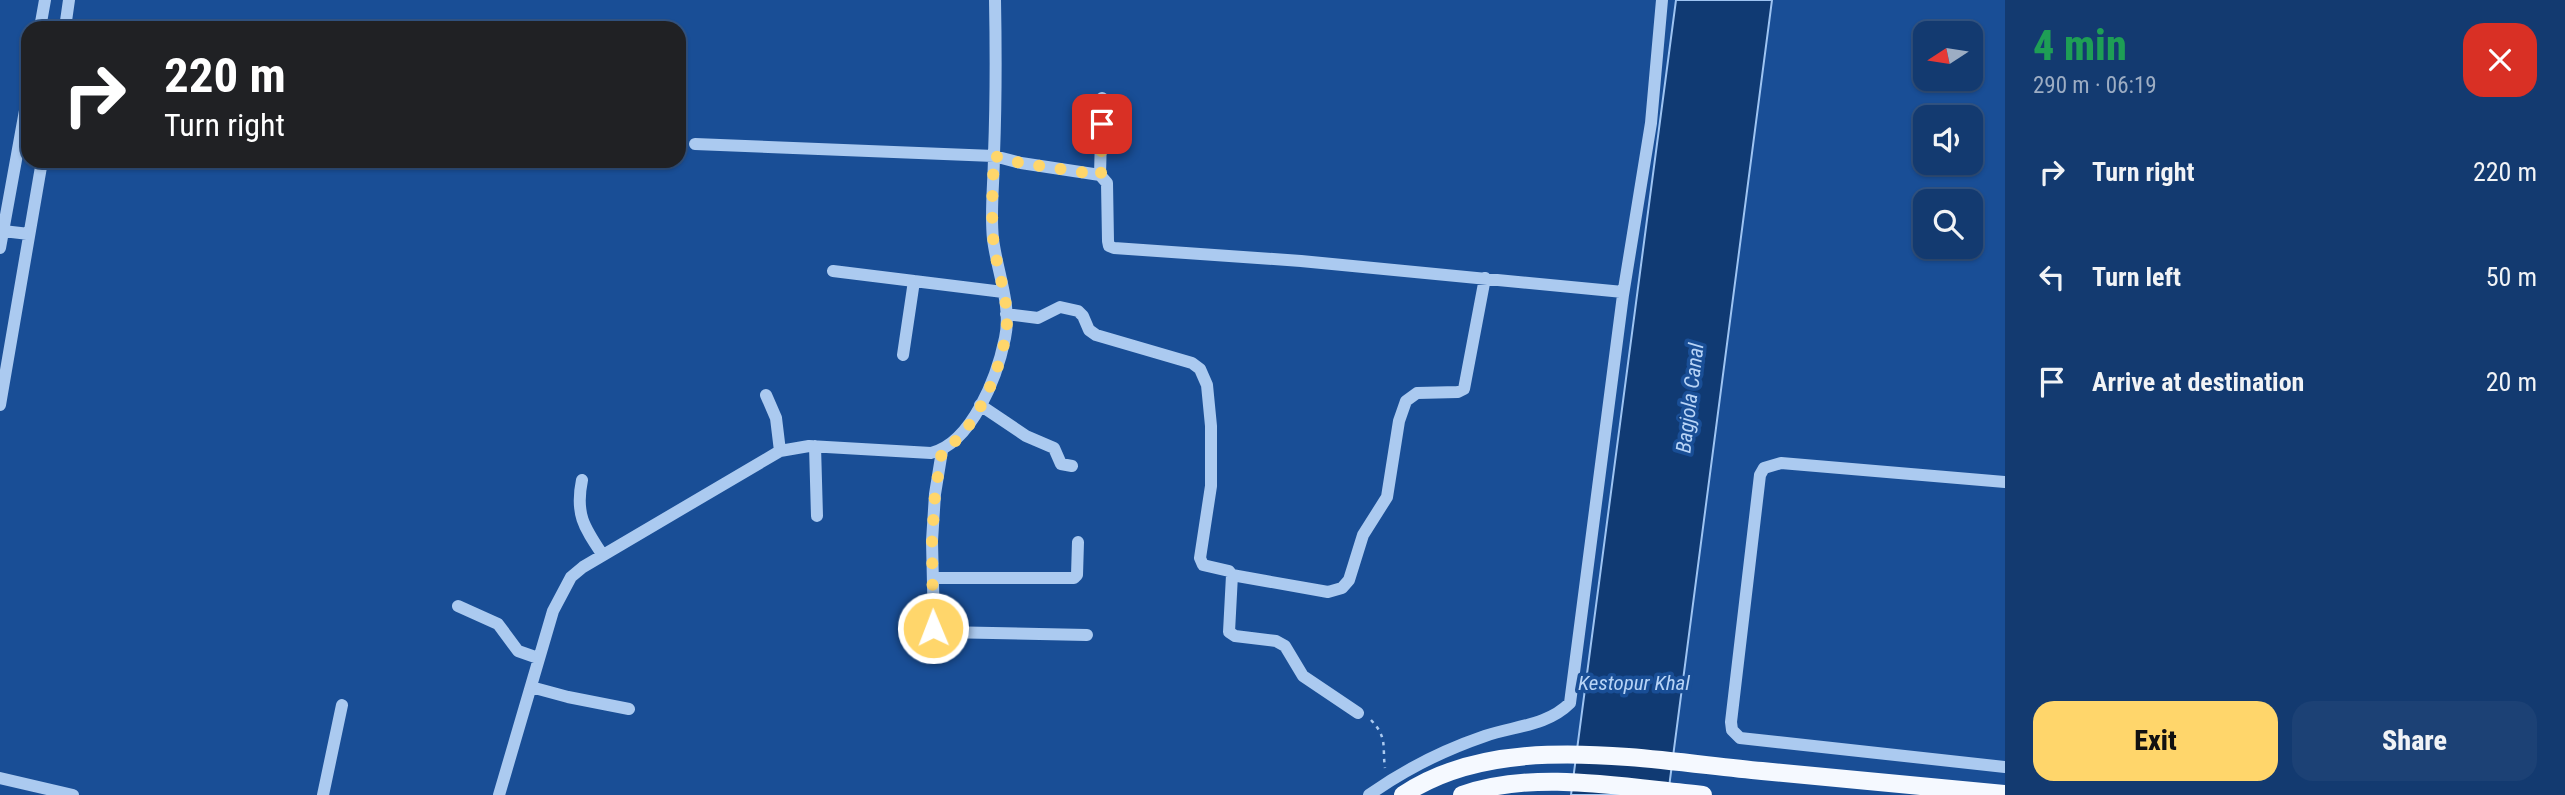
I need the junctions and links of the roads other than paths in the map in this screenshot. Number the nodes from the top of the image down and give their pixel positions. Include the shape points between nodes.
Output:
1 (45, 0) edge
2 (69, 0) edge
3 (995, 0) edge
4 (1662, 0) edge
5 (41, 21) edge
6 (66, 21) edge
7 (1102, 98) dead end
8 (21, 132) edge
9 (695, 144) dead end
10 (994, 156) junction
11 (41, 168) edge
12 (1101, 175) junction
13 (3, 231) junction
14 (29, 234) junction
15 (0, 248) edge
16 (833, 271) dead end
17 (1485, 278) junction
18 (914, 281) junction
19 (1003, 292) junction
20 (1623, 292) junction
21 (1006, 314) junction
22 (903, 355) dead end
23 (766, 396) dead end
24 (0, 405) edge
25 (981, 405) junction
26 (814, 446) junction
27 (942, 451) junction
28 (780, 452) junction
29 (1072, 466) dead end
30 (582, 480) dead end
31 (2005, 482) edge
32 (817, 516) dead end
33 (1078, 542) dead end
34 (603, 554) junction
35 (1232, 575) junction
36 (933, 578) junction
37 (458, 606) dead end
38 (1087, 635) dead end
39 (538, 658) junction
40 (531, 687) junction
41 (342, 705) dead end
42 (629, 709) dead end
43 (1359, 713) road end
44 (2005, 768) edge
45 (0, 778) edge
46 (2005, 794) edge
47 (73, 795) edge
48 (323, 795) edge
49 (499, 795) edge
50 (1369, 795) edge
51 (1403, 795) edge
52 (1462, 795) edge
53 (1703, 795) edge

1 - 5 street
2 - 6 street
3 - 10 street
4 - 20 street via 1651,124
7 - 12 street
8 - 13 street
9 - 10 street
10 - 12 street
10 - 19 street via 993,239
11 - 14 street
12 - 17 street via 1107,183 1108,241 1114,248
13 - 14 street
13 - 15 street
14 - 24 street
16 - 18 street
17 - 20 street
17 - 35 street via 1464,389 1417,393 1406,401 1387,497 1363,536 1349,580 1328,592
18 - 19 street
18 - 22 street
19 - 21 street
20 - 50 street via 1570,703 1548,719 1474,740 1405,772
21 - 25 street via 1005,338
21 - 35 street via 1038,318 1060,307 1078,311 1097,335 1200,369 1207,384 1212,459 1200,558 1203,565
23 - 28 street via 776,418
25 - 27 street via 970,424
25 - 29 street via 1026,436 1053,447 1061,464
26 - 27 street
26 - 28 street
26 - 32 street
27 - 36 street via 935,494
28 - 34 street
30 - 34 street via 579,513
31 - 44 street via 1782,463 1764,468 1731,722 1740,738
33 - 36 street via 1077,575 1073,578
34 - 39 street via 571,577
35 - 43 street via 1229,632 1285,646 1303,676
36 - 38 street via 936,631
37 - 39 street via 498,624 518,651
39 - 40 street
40 - 42 street
40 - 49 street
41 - 48 street
45 - 47 street
46 - 51 main road via 1566,753 1480,761
52 - 53 main road via 1488,787 1562,781

